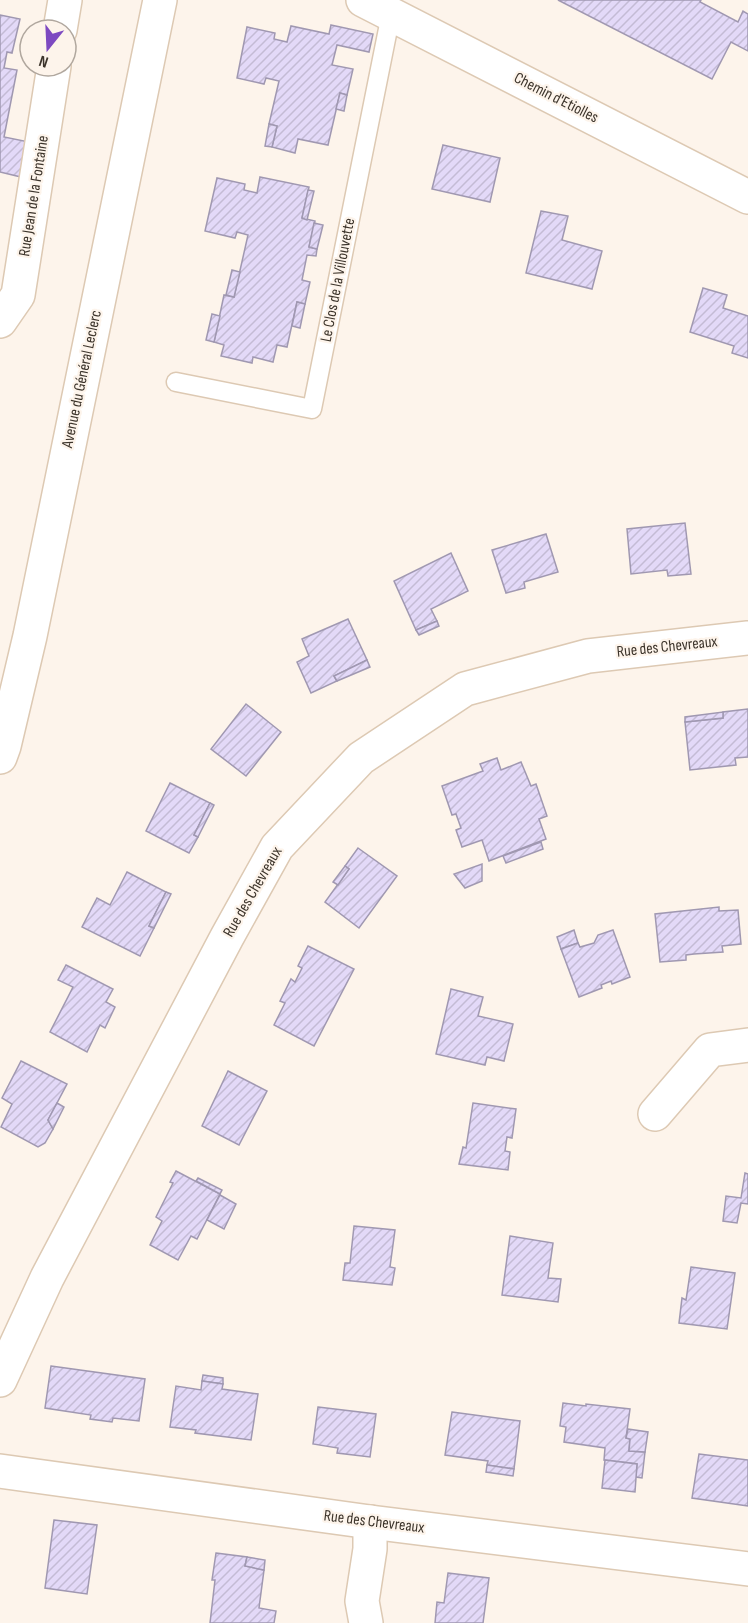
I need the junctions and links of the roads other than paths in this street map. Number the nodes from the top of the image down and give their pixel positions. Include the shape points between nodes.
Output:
1 (65, 0) edge
2 (137, 0) edge
3 (160, 0) edge
4 (377, 7) edge
5 (62, 18) edge
6 (52, 78) edge
7 (748, 197) edge
8 (0, 321) edge
9 (176, 382) dead end
10 (748, 638) edge
11 (0, 672) edge
12 (0, 757) edge
13 (748, 1045) edge
14 (655, 1114) dead end
15 (0, 1380) edge
16 (0, 1471) edge
17 (370, 1522) junction
18 (748, 1569) edge
19 (366, 1623) edge

1 - 5 street
2 - 11 street, Avenue du Général Leclerc
3 - 12 street, Avenue du Général Leclerc via 30,636
4 - 7 street, Chemin d'Etiolles
4 - 9 lane, Le Clos de la Villouvette via 312,409
6 - 8 street, Rue Jean de la Fontaine via 18,295
10 - 15 street, Rue des Chevreaux via 588,656 465,689 361,758 277,847 47,1278
13 - 14 street via 710,1050
16 - 17 street, Rue des Chevreaux
17 - 18 street, Rue des Chevreaux
17 - 19 street via 362,1601

